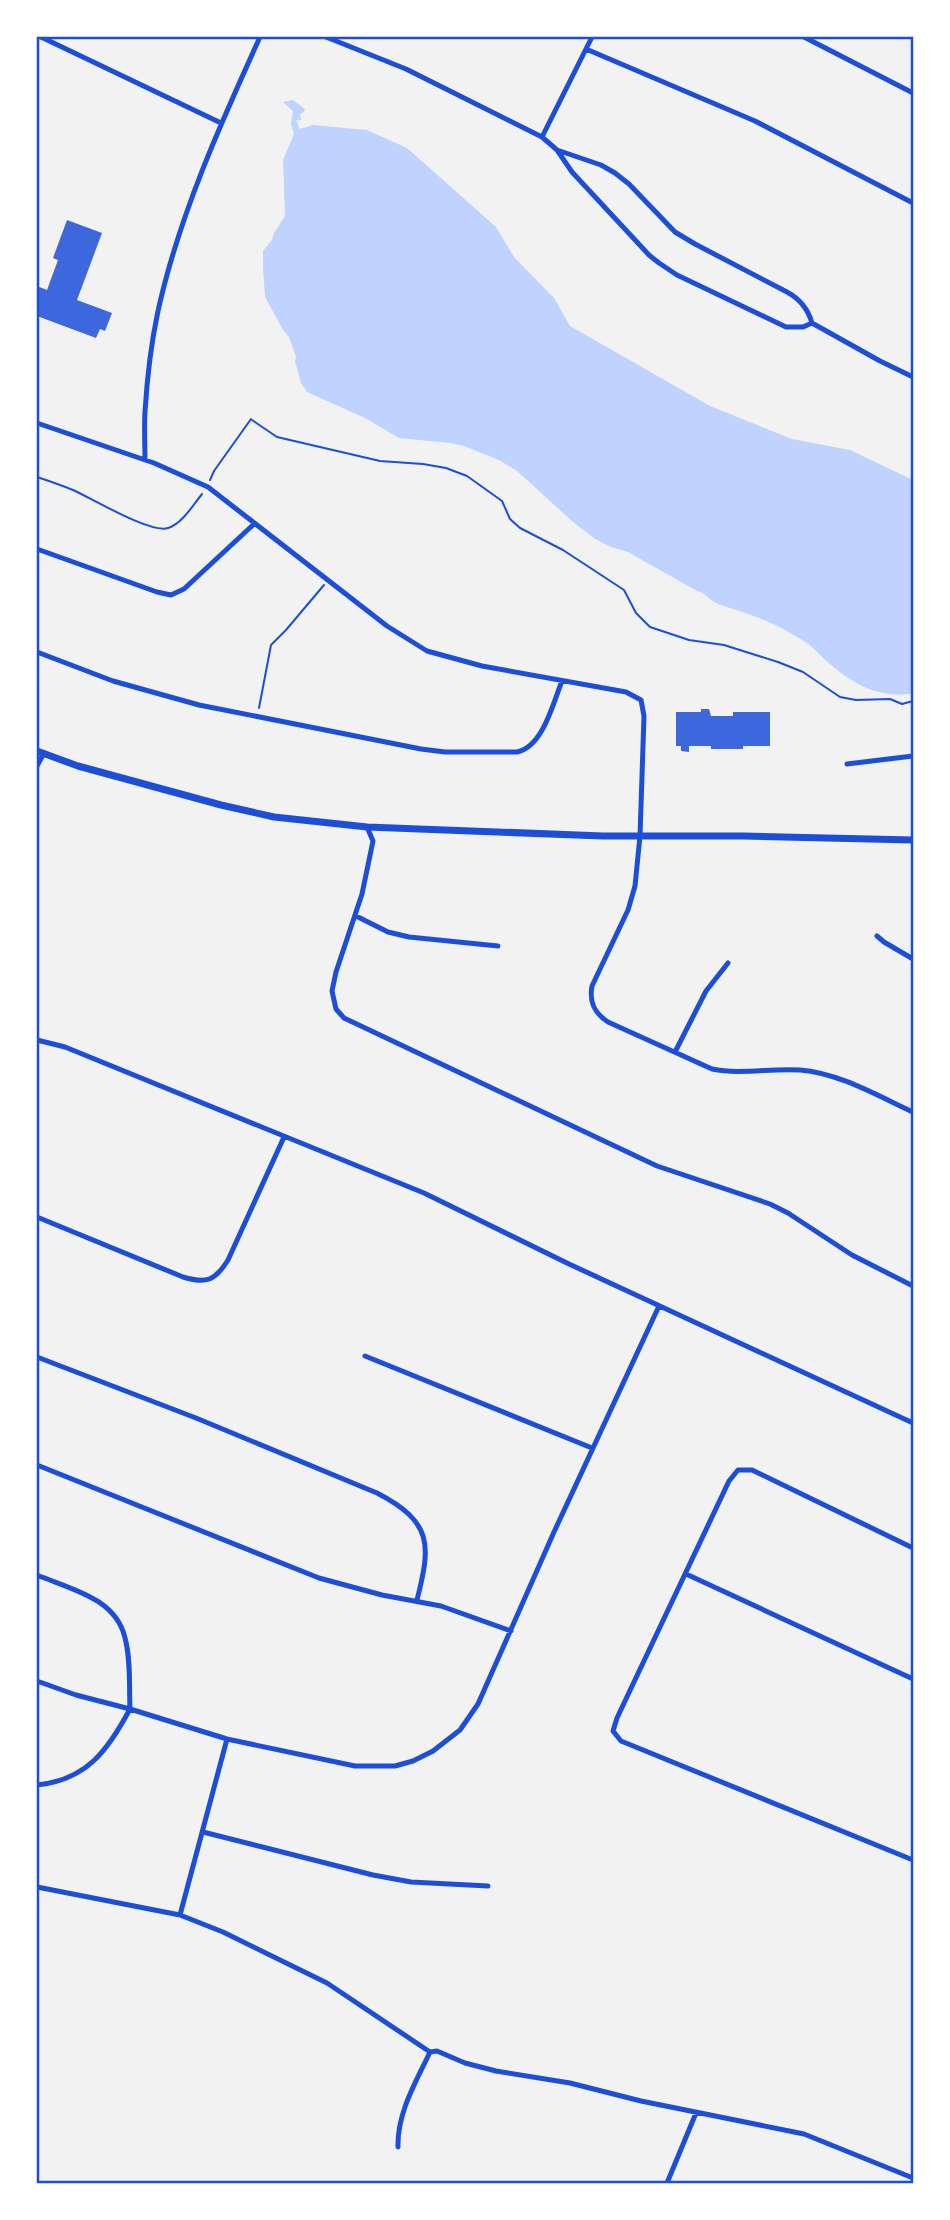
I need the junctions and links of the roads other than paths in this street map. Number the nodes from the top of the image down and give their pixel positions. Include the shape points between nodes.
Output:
1 (41, 37) edge
2 (260, 37) edge
3 (326, 37) edge
4 (592, 37) edge
5 (804, 37) edge
6 (586, 50) junction
7 (913, 93) edge
8 (221, 123) junction
9 (542, 137) junction
10 (557, 149) junction
11 (913, 203) edge
12 (812, 323) junction
13 (913, 377) edge
14 (37, 423) edge
15 (145, 460) junction
16 (254, 524) junction
17 (37, 549) edge
18 (37, 652) edge
19 (562, 681) junction
20 (41, 752) edge
21 (913, 756) edge
22 (847, 764) dead end
23 (37, 766) edge
24 (366, 827) junction
25 (640, 836) junction
26 (913, 840) edge
27 (356, 916) junction
28 (877, 936) dead end
29 (498, 946) dead end
30 (913, 959) edge
31 (728, 963) dead end
32 (37, 1040) edge
33 (675, 1052) junction
34 (913, 1112) edge
35 (284, 1137) junction
36 (37, 1217) edge
37 (913, 1286) edge
38 (659, 1306) junction
39 (365, 1356) dead end
40 (37, 1357) edge
41 (913, 1423) edge
42 (592, 1448) junction
43 (37, 1465) edge
44 (913, 1548) edge
45 (686, 1574) junction
46 (37, 1575) edge
47 (417, 1600) junction
48 (512, 1631) junction
49 (913, 1679) edge
50 (37, 1681) edge
51 (130, 1709) junction
52 (227, 1739) junction
53 (37, 1785) edge
54 (203, 1832) junction
55 (913, 1860) edge
56 (488, 1886) dead end
57 (37, 1887) edge
58 (180, 1915) junction
59 (430, 2052) junction
60 (696, 2113) junction
61 (398, 2147) dead end
62 (913, 2178) edge
63 (667, 2183) edge

1 - 8 street
2 - 8 street
3 - 9 street via 406,69
4 - 6 street
5 - 7 street
6 - 9 street
6 - 11 street via 755,121
8 - 15 street via 175,251 158,314 145,408
9 - 10 street
10 - 12 street via 615,173 675,232 794,296
10 - 12 street via 572,172 659,263 786,327
12 - 13 street
14 - 15 street
15 - 16 street via 208,487
16 - 17 street via 184,589 171,595
16 - 19 street via 387,626 427,651
18 - 19 street via 147,692 199,705 445,752 528,748 537,740
19 - 25 street via 626,692 641,700
20 - 23 street
20 - 24 main road via 221,805 274,817
21 - 22 street
24 - 25 main road
24 - 27 street via 373,841
25 - 26 main road
25 - 33 street via 633,896 590,998 603,1018
27 - 29 street via 409,937
27 - 37 street via 332,991 336,1009 344,1018 657,1166 779,1208 852,1255
28 - 30 street
31 - 33 street via 706,991
32 - 35 street via 65,1047
33 - 34 street via 727,1072 824,1074
35 - 36 street via 228,1261 210,1280 183,1277
35 - 38 street via 424,1193
38 - 41 street
38 - 42 street
39 - 42 street
40 - 47 street via 196,1418 400,1506 417,1524 425,1543
42 - 48 street
43 - 47 street via 319,1578
44 - 45 street via 746,1469 738,1470 729,1481
45 - 49 street
45 - 55 street via 617,1718 614,1734 621,1741
46 - 51 street via 98,1601 114,1615 127,1645
47 - 48 street
48 - 52 street via 468,1720 446,1743 413,1760 382,1767 355,1766
50 - 51 street
51 - 52 street
51 - 53 street via 109,1745 90,1765 66,1779
52 - 54 street
54 - 56 street via 373,1875
54 - 58 street
57 - 58 street
58 - 59 street via 327,1983
59 - 60 street via 488,2070 570,2083
59 - 61 street via 402,2114
60 - 62 street via 804,2134
60 - 63 street

